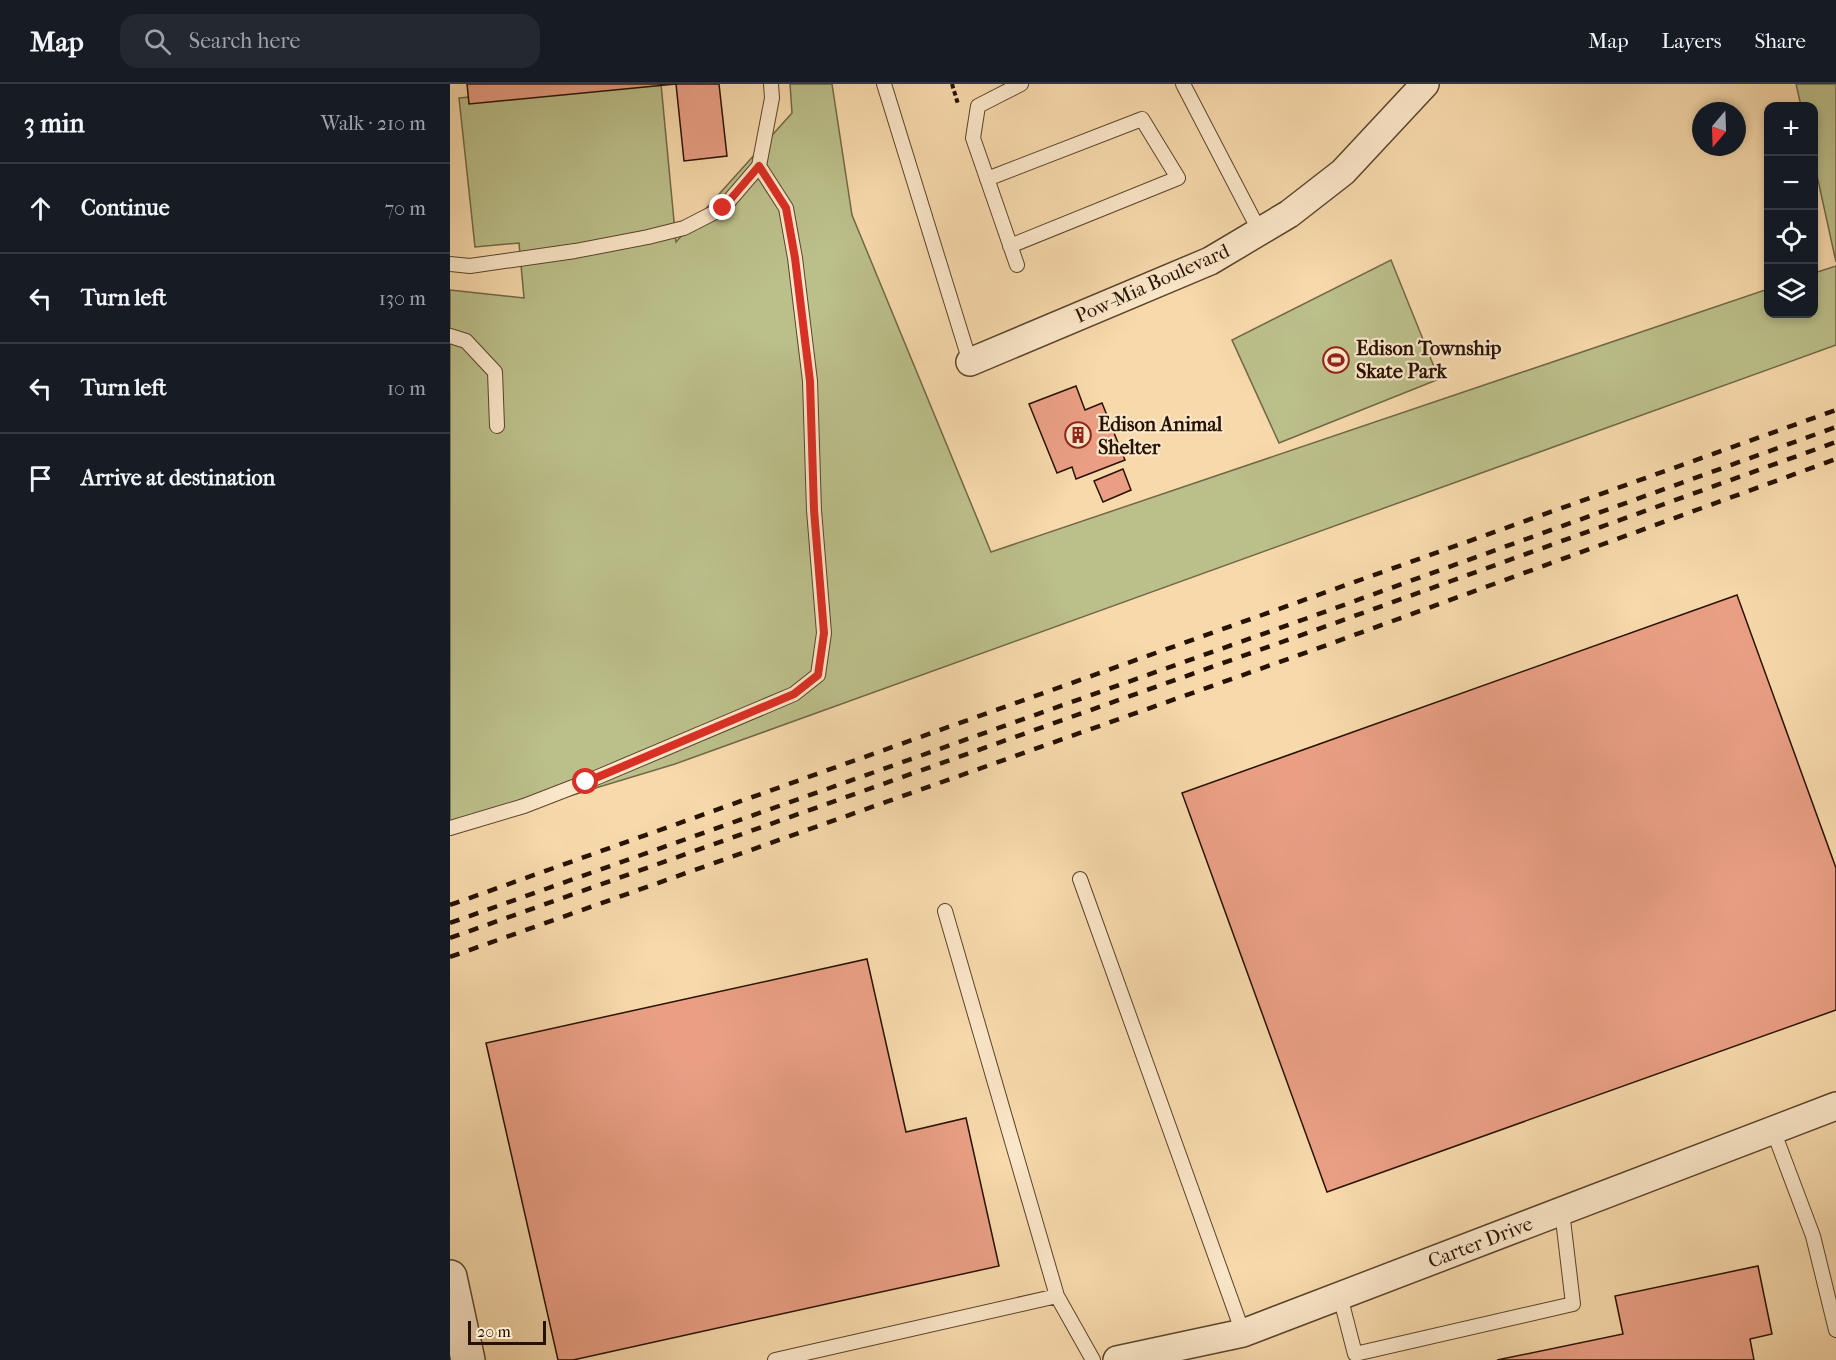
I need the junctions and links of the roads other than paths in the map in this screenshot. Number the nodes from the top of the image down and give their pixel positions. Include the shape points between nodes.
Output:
1 (771, 84) edge
2 (884, 84) edge
3 (1021, 84) edge
4 (1183, 84) edge
5 (1425, 84) edge
6 (759, 166) junction
7 (987, 179) junction
8 (1260, 232) junction
9 (1010, 246) junction
10 (450, 264) edge
11 (1017, 265) dead end
12 (450, 336) edge
13 (970, 362) joint
14 (497, 426) dead end
15 (450, 828) edge
16 (1080, 879) dead end
17 (945, 911) dead end
18 (1836, 1106) edge
19 (1773, 1130) junction
20 (1562, 1211) junction
21 (450, 1278) edge
22 (1057, 1296) junction
23 (1340, 1296) junction
24 (1836, 1330) edge
25 (1244, 1333) junction
26 (1189, 1353) edge
27 (468, 1360) edge
28 (775, 1360) edge
29 (1093, 1360) edge
30 (1117, 1360) edge

1 - 6 lane via 772,98
2 - 13 lane
3 - 7 lane via 978,106 973,138
4 - 8 lane
5 - 8 street, Pow-Mia Boulevard via 1343,172
6 - 10 lane via 723,208 684,228 575,251 470,266
6 - 15 lane via 786,208 810,381 814,510 824,633 818,675 794,694 607,774 524,806
7 - 9 lane
7 - 9 lane via 1142,119 1178,178
8 - 13 street, Pow-Mia Boulevard via 1210,261
9 - 11 lane
12 - 14 lane via 466,341 495,372
16 - 25 lane
17 - 22 lane
18 - 19 street, Carter Drive
19 - 20 street, Carter Drive
19 - 24 lane via 1813,1236
20 - 23 street, Carter Drive
20 - 23 lane via 1574,1304 1355,1354
21 - 27 street
22 - 28 lane
22 - 29 lane
23 - 25 street, Carter Drive
25 - 26 street, Carter Drive
26 - 30 street, Carter Drive

